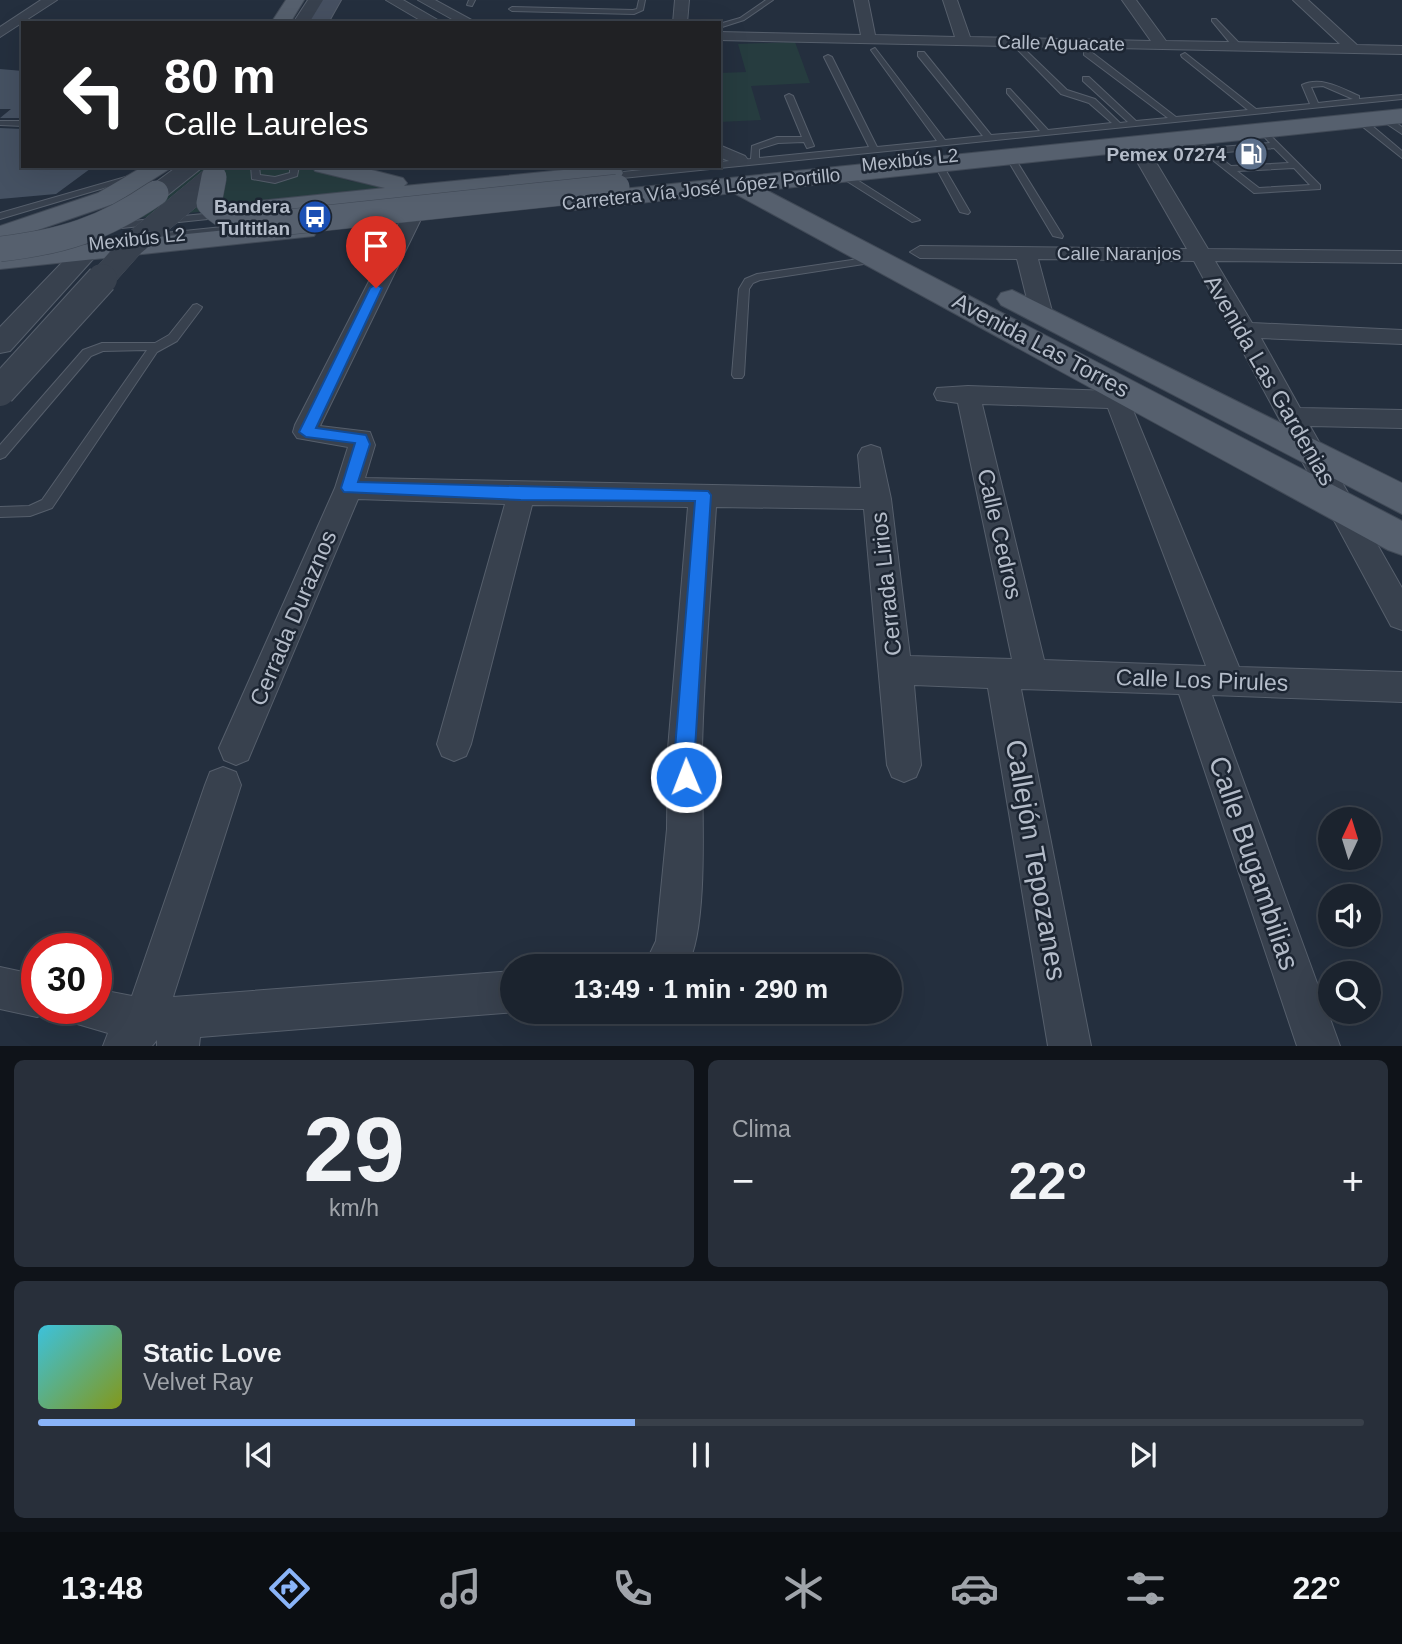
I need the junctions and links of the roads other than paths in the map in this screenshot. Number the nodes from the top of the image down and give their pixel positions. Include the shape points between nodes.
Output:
1 (50, 0) edge
2 (295, 0) edge
3 (316, 0) edge
4 (332, 0) edge
5 (393, 0) edge
6 (517, 0) edge
7 (566, 0) edge
8 (642, 0) edge
9 (682, 0) edge
10 (770, 0) edge
11 (861, 0) edge
12 (950, 0) edge
13 (1129, 0) edge
14 (1300, 0) edge
15 (429, 1) edge
16 (561, 10) junction
17 (1214, 20) dead end
18 (280, 21) edge
19 (302, 21) edge
20 (319, 21) edge
21 (432, 21) edge
22 (466, 21) edge
23 (680, 21) edge
24 (721, 25) edge
25 (0, 33) edge
26 (721, 36) edge
27 (964, 41) junction
28 (1015, 42) junction
29 (872, 45) junction
30 (1162, 45) junction
31 (1238, 47) junction
32 (1353, 49) junction
33 (1402, 50) edge
34 (1087, 53) dead end
35 (920, 54) dead end
36 (1185, 55) dead end
37 (828, 57) dead end
38 (1087, 79) dead end
39 (1010, 91) dead end
40 (1402, 95) edge
41 (789, 96) dead end
42 (1385, 116) edge
43 (1172, 117) junction
44 (0, 123) edge
45 (21, 124) edge
46 (1264, 128) junction
47 (1128, 129) junction
48 (1044, 130) junction
49 (986, 136) junction
50 (1197, 144) junction
51 (1402, 144) edge
52 (1391, 145) junction
53 (811, 146) junction
54 (873, 147) junction
55 (939, 152) junction
56 (1402, 155) edge
57 (1010, 157) junction
58 (732, 164) edge
59 (1297, 165) junction
60 (255, 168) edge
61 (295, 168) edge
62 (331, 168) edge
63 (662, 168) edge
64 (691, 168) edge
65 (709, 168) edge
66 (714, 168) edge
67 (1228, 169) junction
68 (210, 170) edge
69 (837, 171) junction
70 (156, 178) edge
71 (779, 181) junction
72 (630, 187) junction
73 (466, 188) junction
74 (965, 212) dead end
75 (411, 219) junction
76 (915, 220) dead end
77 (1058, 236) dead end
78 (0, 241) edge
79 (85, 253) junction
80 (920, 253) junction
81 (1026, 253) junction
82 (1197, 253) junction
83 (1402, 257) edge
84 (880, 259) junction
85 (197, 307) dead end
86 (1042, 315) junction
87 (1245, 330) junction
88 (1402, 337) edge
89 (0, 344) edge
90 (153, 349) junction
91 (0, 372) edge
92 (738, 374) dead end
93 (0, 391) edge
94 (1123, 396) junction
95 (1293, 417) junction
96 (1402, 419) edge
97 (0, 454) edge
98 (1313, 454) junction
99 (871, 455) dead end
100 (349, 488) junction
101 (521, 494) junction
102 (703, 495) junction
103 (877, 499) junction
104 (1402, 500) edge
105 (1341, 505) junction
106 (0, 512) edge
107 (1402, 538) edge
108 (1402, 617) edge
109 (896, 670) junction
110 (1016, 674) junction
111 (1190, 680) junction
112 (1229, 681) junction
113 (1402, 687) edge
114 (454, 744) dead end
115 (236, 748) dead end
116 (904, 765) dead end
117 (223, 785) dead end
118 (672, 954) edge
119 (0, 988) edge
120 (21, 993) edge
121 (500, 993) edge
122 (112, 1016) edge
123 (157, 1032) edge
124 (1070, 1045) edge
125 (1319, 1045) edge

1 - 25 street
2 - 18 main road
3 - 19 street
4 - 20 main road
5 - 21 street
6 - 16 lane via 510,12
7 - 16 lane
8 - 16 lane via 640,10 634,12
9 - 23 street
10 - 24 lane via 742,19
11 - 29 street
12 - 27 street
13 - 30 street
14 - 32 street
15 - 22 street
17 - 31 lane
26 - 29 street, Calle Aguacate
27 - 28 street, Calle Aguacate
27 - 29 street, Calle Aguacate
28 - 30 street, Calle Aguacate
28 - 47 lane via 1064,92 1093,100
29 - 55 lane
30 - 31 street, Calle Aguacate
31 - 32 street, Calle Aguacate
32 - 33 street, Calle Aguacate
34 - 43 lane
35 - 49 lane
36 - 46 lane
37 - 54 lane
38 - 47 lane
39 - 48 lane
40 - 42 main road, Carretera Vía José López Portillo
40 - 58 lane, Mexibús L2
41 - 53 lane
42 - 46 main road, Carretera Vía José López Portillo
42 - 46 main road, Carretera Vía José López Portillo via 1314,103
42 - 52 lane
42 - 69 lane, Mexibús L2
43 - 46 main road, Carretera Vía José López Portillo
43 - 47 main road, Carretera Vía José López Portillo
44 - 45 lane
46 - 50 main road, Carretera Vía José López Portillo
46 - 59 lane
47 - 48 main road, Carretera Vía José López Portillo
47 - 50 main road, Carretera Vía José López Portillo
47 - 57 main road, Carretera Vía José López Portillo
47 - 82 street, Avenida Las Gardenias
48 - 49 main road, Carretera Vía José López Portillo
49 - 55 main road, Carretera Vía José López Portillo
50 - 67 lane
51 - 52 lane
52 - 56 lane
53 - 54 main road, Carretera Vía José López Portillo
53 - 58 main road, Carretera Vía José López Portillo
54 - 55 main road, Carretera Vía José López Portillo
55 - 57 main road, Carretera Vía José López Portillo
55 - 69 main road, Carretera Vía José López Portillo
55 - 74 lane
57 - 77 lane
58 - 71 main road, Carretera Vía José López Portillo
58 - 84 main road, Avenida Las Torres
59 - 67 lane
59 - 67 lane via 1317,187 1257,191
60 - 61 lane via 255,177 265,181 288,178
62 - 73 main road via 368,179
63 - 73 main road, Carretera Vía José López Portillo
64 - 78 lane, Mexibús L2
65 - 75 main road, Carretera Vía José López Portillo
66 - 72 main road
68 - 70 street
68 - 72 main road, bridge via 209,204 214,210 233,220 270,224
68 - 93 street, bridge via 133,244
69 - 71 main road, Carretera Vía José López Portillo
69 - 72 lane, Mexibús L2
69 - 76 lane
70 - 78 lane via 118,180
70 - 78 main road, bridge via 110,224 84,235 41,245
70 - 91 street via 142,213
71 - 80 main road, Avenida Las Torres
72 - 78 lane, Mexibús L2
73 - 78 main road, Carretera Vía José López Portillo
75 - 79 main road, Carretera Vía José López Portillo
75 - 100 street, Cerrada Duraznos via 307,425 306,432 312,434 360,439
78 - 79 main road, Carretera Vía José López Portillo
79 - 89 street
80 - 81 street, Calle Naranjos
80 - 86 main road, Avenida Las Torres
81 - 82 street, Calle Naranjos
81 - 86 street
82 - 83 street, Calle Naranjos
82 - 87 street, Avenida Las Gardenias
84 - 92 lane via 749,281 744,289
84 - 94 main road, Avenida Las Torres
85 - 90 lane via 173,338
86 - 98 main road, Avenida Las Torres
87 - 88 street
87 - 95 street, Avenida Las Gardenias
90 - 97 lane via 146,345 102,347 88,353
90 - 106 lane via 47,503 30,511
94 - 105 main road, Avenida Las Torres
94 - 110 street, Calle Cedros via 957,394
94 - 112 street
95 - 96 street
95 - 98 street, Avenida Las Gardenias
98 - 104 main road, Avenida Las Torres
98 - 105 street, Avenida Las Gardenias
99 - 103 street, Cerrada Lirios
100 - 101 street
100 - 115 street, Cerrada Duraznos
101 - 102 street
101 - 114 street
102 - 103 street
102 - 118 street via 685,749 685,828 676,947
103 - 109 street, Cerrada Lirios
105 - 107 main road, Avenida Las Torres
105 - 108 street, Avenida Las Gardenias
109 - 110 street, Calle Los Pirules
109 - 116 street, Cerrada Lirios
110 - 111 street, Calle Los Pirules
110 - 124 street, Callejón Tepozanes
111 - 112 street, Calle Los Pirules
111 - 125 street, Calle Bugambilias
112 - 113 street, Calle Los Pirules
117 - 123 street
119 - 120 street
121 - 123 street
122 - 123 street

